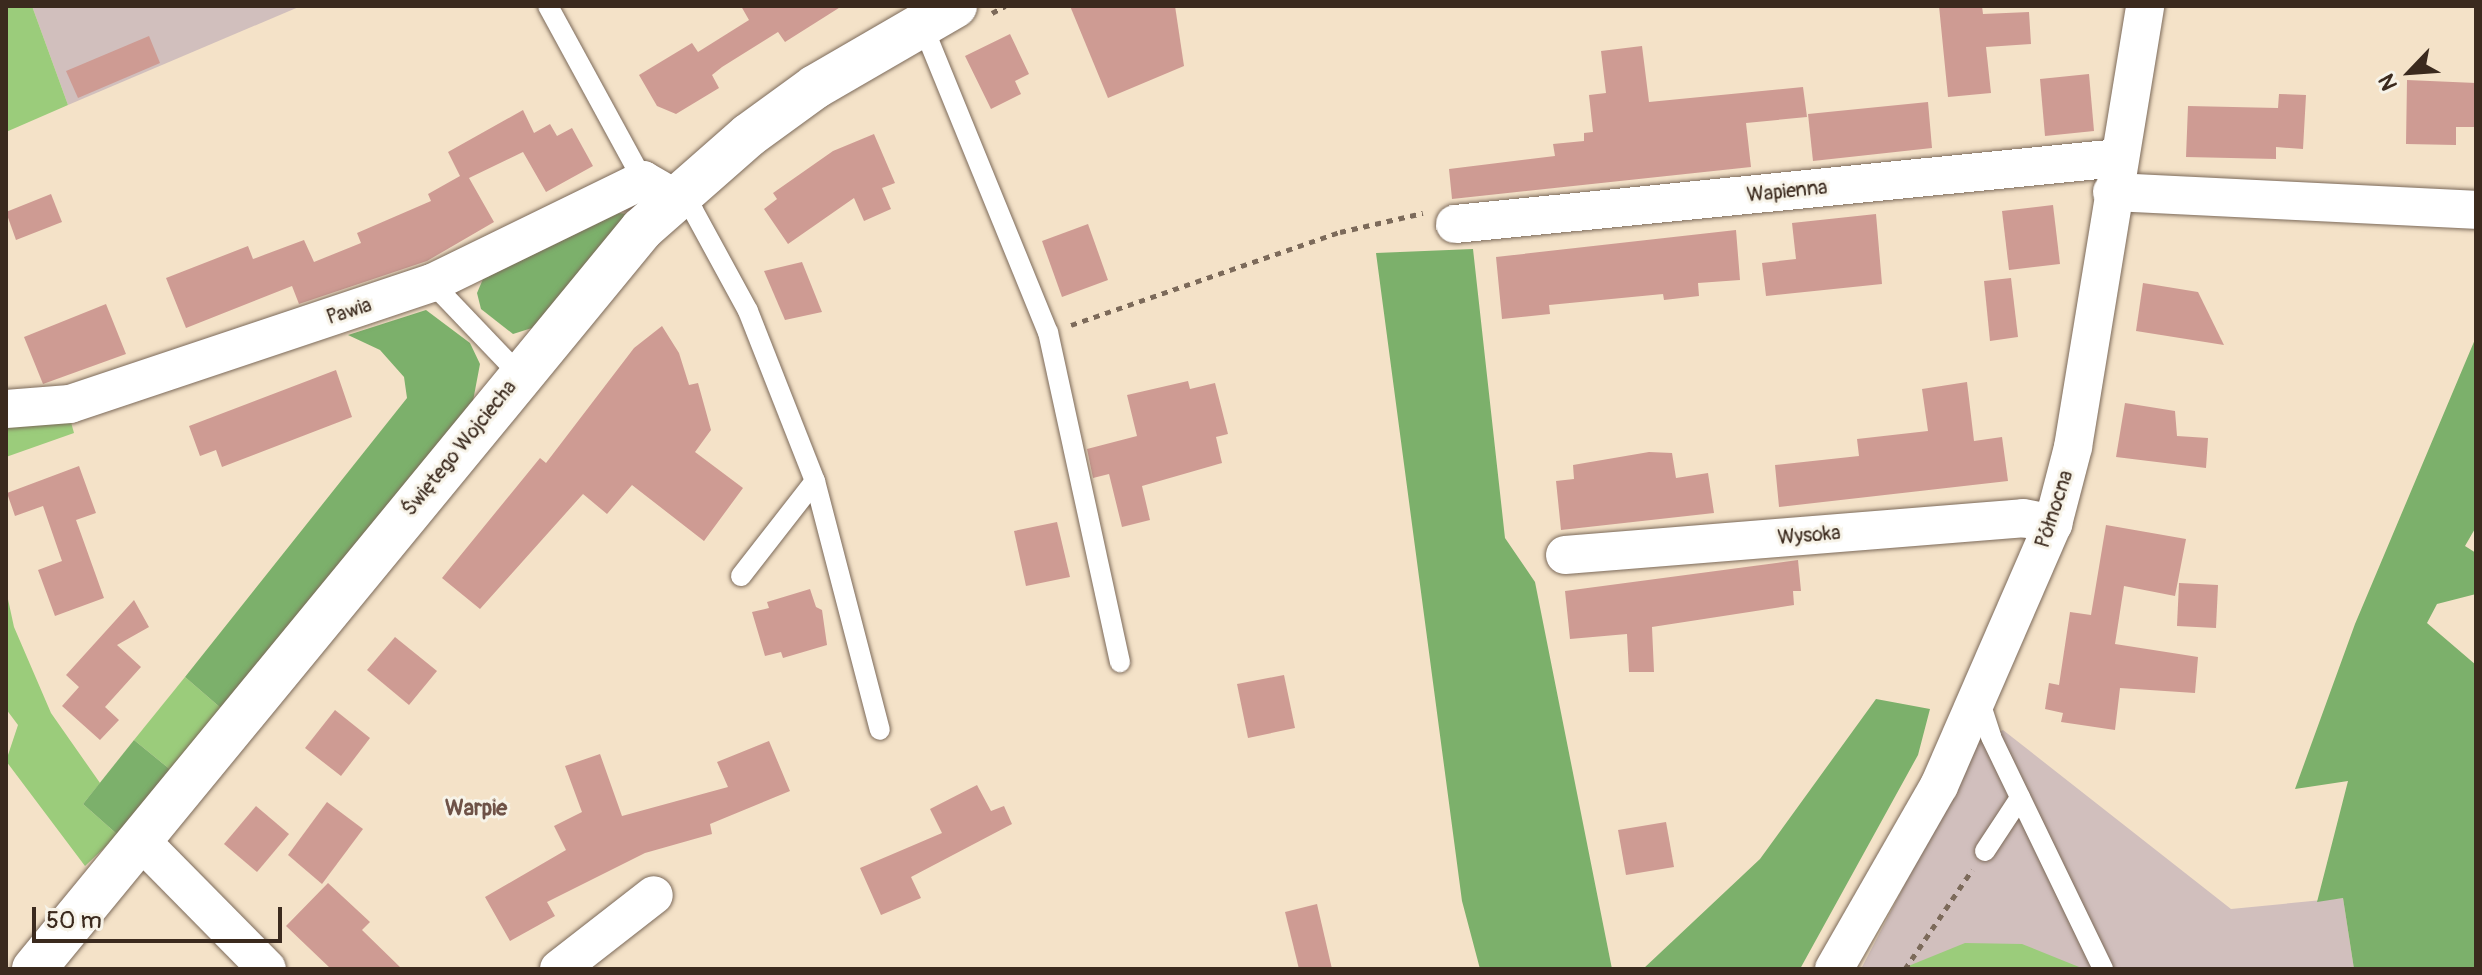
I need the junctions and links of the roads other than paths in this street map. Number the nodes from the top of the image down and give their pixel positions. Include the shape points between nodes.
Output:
1 (548, 6) edge
2 (2145, 6) edge
3 (939, 15) edge
4 (2115, 175) junction
5 (658, 189) junction
6 (2476, 210) edge
7 (1455, 224) road end
8 (432, 283) junction
9 (519, 374) junction
10 (6, 409) edge
11 (815, 481) junction
12 (2053, 524) junction
13 (1565, 555) dead end
14 (741, 576) dead end
15 (1120, 662) dead end
16 (1977, 696) junction
17 (880, 730) dead end
18 (2020, 798) junction
19 (139, 839) junction
20 (1985, 851) road end
21 (654, 895) dead end
22 (34, 969) edge
23 (267, 969) edge
24 (559, 969) edge
25 (1834, 969) edge
26 (2103, 969) edge

1 - 5 lane
2 - 4 street, Północna
3 - 5 street, Świętego Wojciecha via 815,87
3 - 15 lane via 1048,332
4 - 6 street, Wapienna
4 - 7 street, Wapienna
4 - 12 street, Północna via 2073,447
5 - 8 street, Pawia
5 - 9 street, Świętego Wojciecha
5 - 11 lane via 693,210 748,311
8 - 9 lane
8 - 10 street, Pawia via 70,404
9 - 19 street, Świętego Wojciecha
11 - 14 lane
11 - 17 lane
12 - 13 street, Wysoka via 2023,518
12 - 16 street, Północna
16 - 18 lane
16 - 25 street, Północna via 1939,786
18 - 20 lane
18 - 26 lane
19 - 22 street, Świętego Wojciecha
19 - 23 street
21 - 24 street

